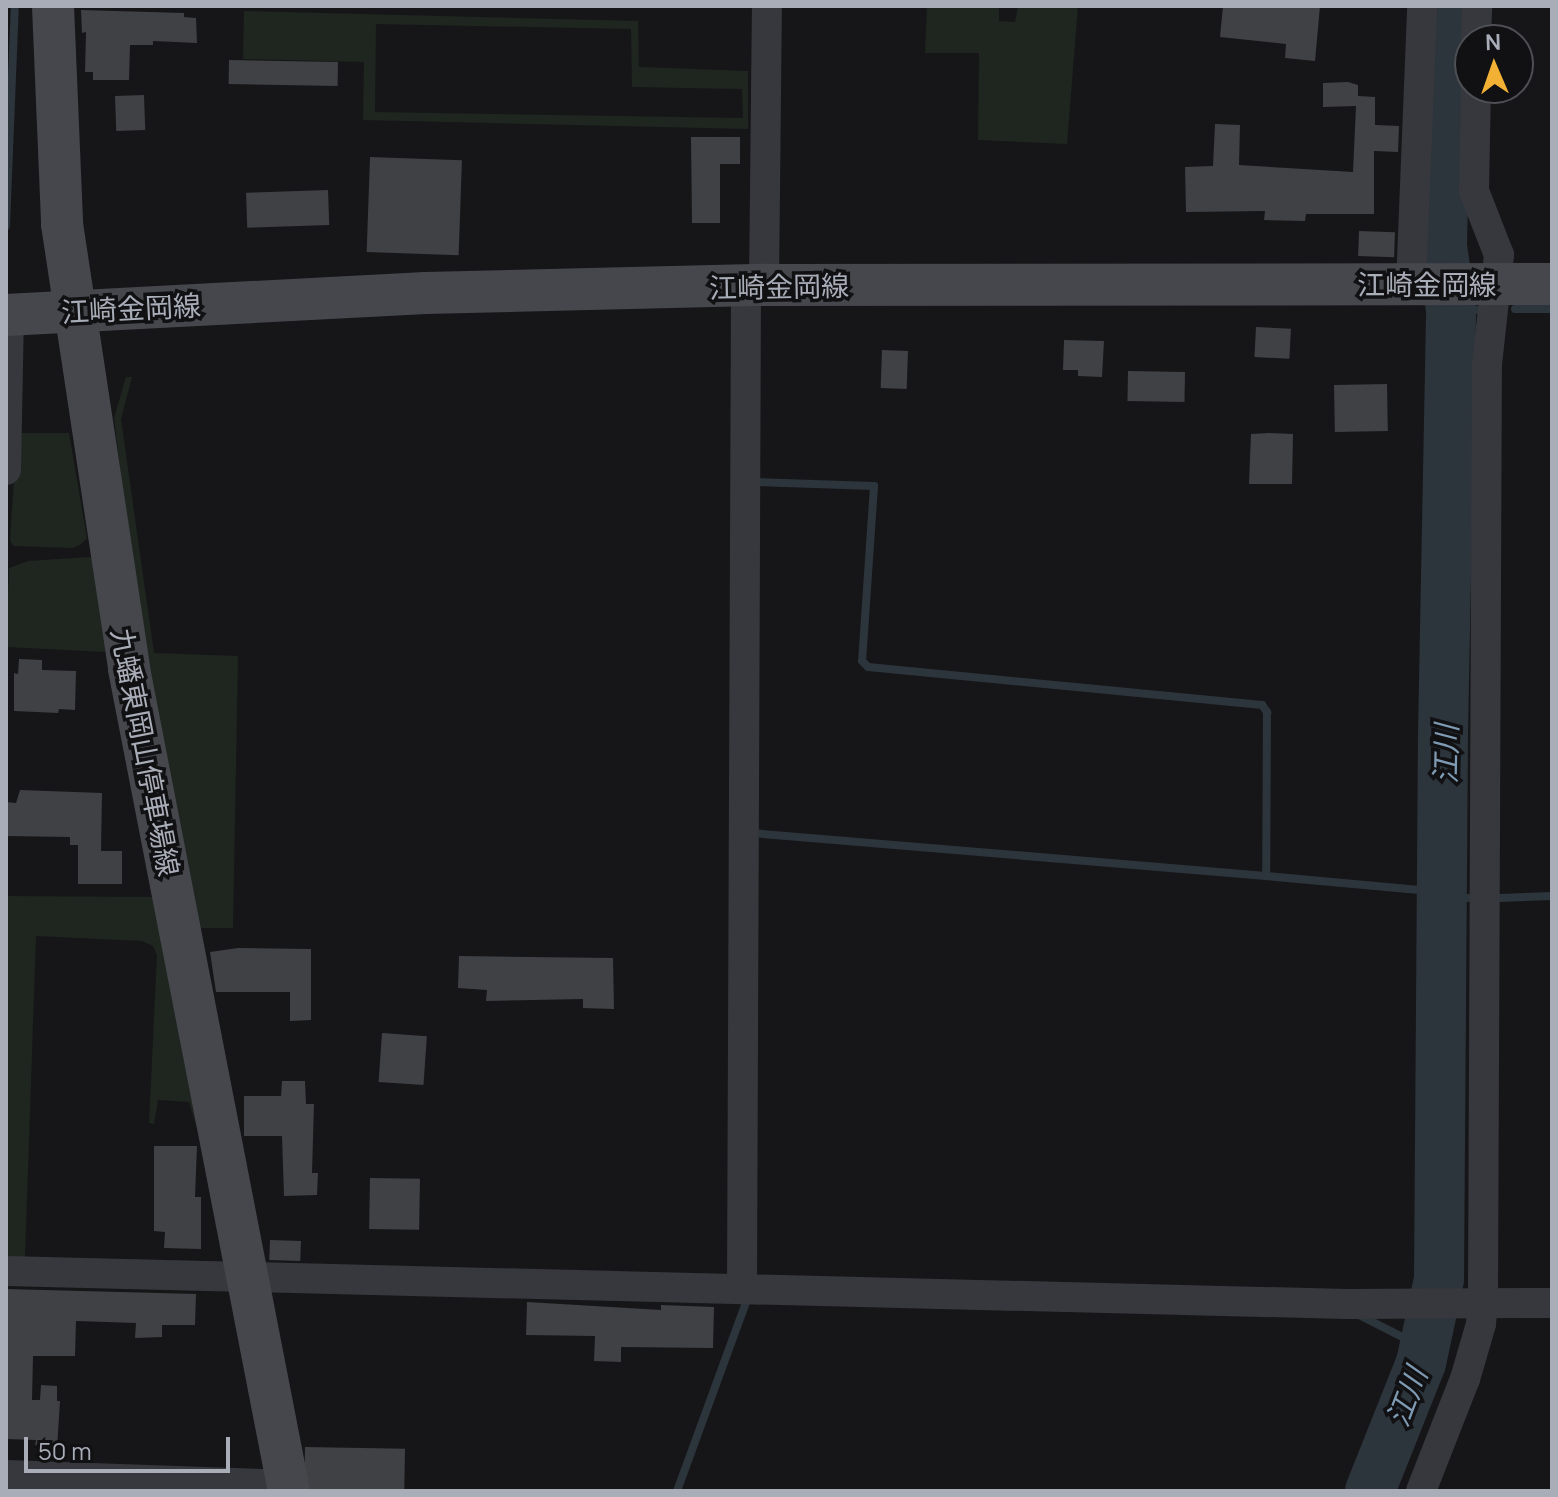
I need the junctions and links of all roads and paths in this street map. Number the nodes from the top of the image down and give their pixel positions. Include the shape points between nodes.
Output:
1 (53, 6) edge
2 (767, 6) edge
3 (1422, 6) edge
4 (1476, 104) edge
5 (1489, 284) junction
6 (1552, 284) edge
7 (755, 285) junction
8 (1417, 285) junction
9 (73, 310) junction
10 (8, 315) edge
11 (6, 470) edge
12 (6, 1271) edge
13 (248, 1274) junction
14 (742, 1287) junction
15 (1474, 1302) junction
16 (1552, 1303) edge
17 (6, 1475) edge
18 (289, 1488) edge
19 (1421, 1491) edge

1 - 9 main road, 九蟠東岡山停車場線 via 62,224
2 - 7 street
3 - 8 street
4 - 5 street via 1474,191 1499,255
5 - 6 main road, 江崎金岡線
5 - 8 main road, 江崎金岡線
5 - 15 street
7 - 8 main road, 江崎金岡線
7 - 9 main road, 江崎金岡線 via 425,293
7 - 14 street
9 - 10 main road, 江崎金岡線
9 - 13 main road, 九蟠東岡山停車場線 via 129,669
10 - 11 street
12 - 13 street
13 - 14 street
13 - 18 main road, 九蟠東岡山停車場線
14 - 15 street
15 - 16 street
15 - 19 street via 1465,1379
17 - 18 street

